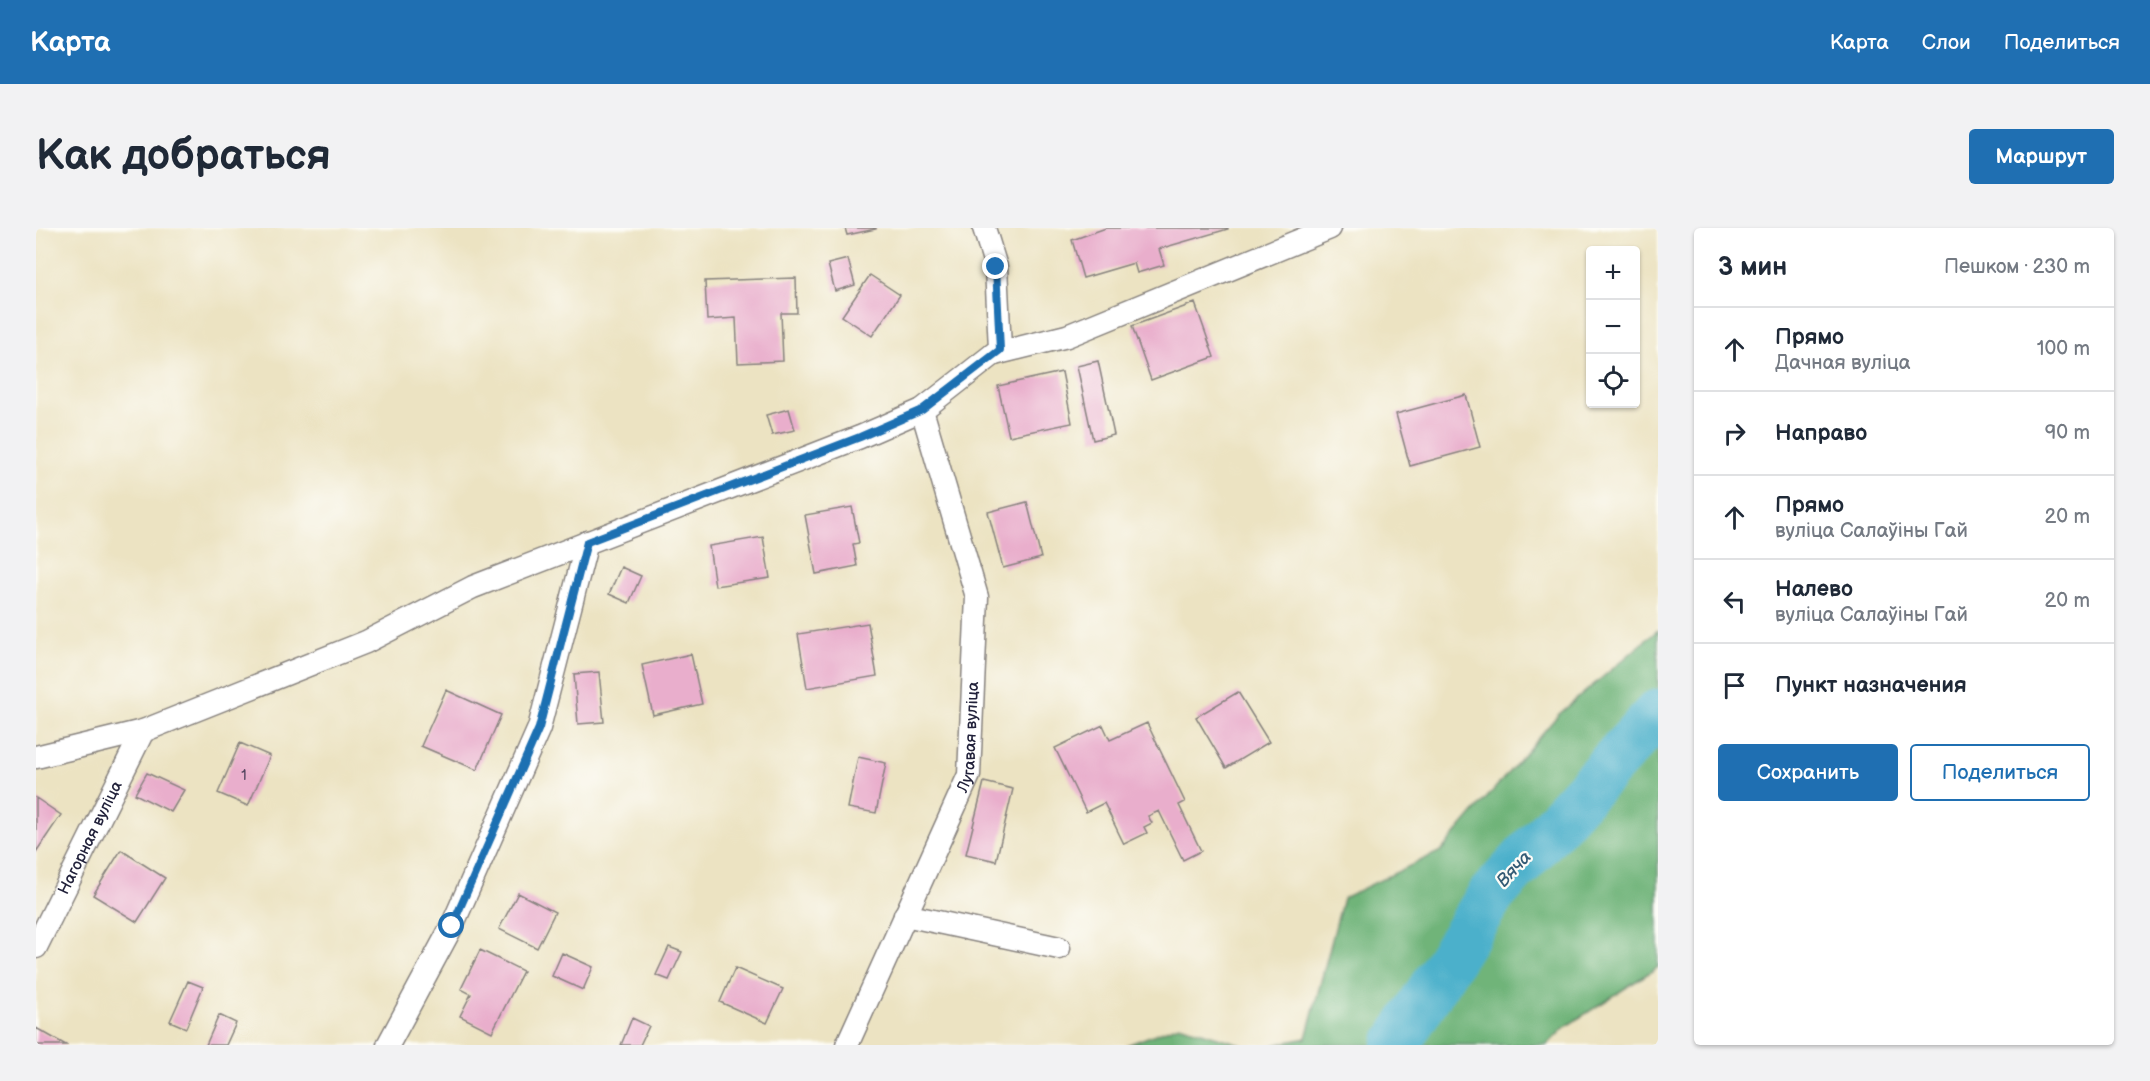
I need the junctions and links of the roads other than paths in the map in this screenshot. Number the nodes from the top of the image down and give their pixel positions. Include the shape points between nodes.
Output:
1 (984, 228) edge
2 (1330, 228) edge
3 (994, 354) junction
4 (922, 410) junction
5 (587, 542) junction
6 (143, 731) junction
7 (36, 757) edge
8 (905, 915) junction
9 (36, 947) edge
10 (1059, 948) dead end
11 (388, 1045) edge
12 (847, 1045) edge

1 - 3 street via 996,267 1000,350
2 - 3 street via 1067,336
3 - 4 street
4 - 5 street
4 - 8 street, Лугавая вуліца via 976,597 969,775
5 - 6 street via 472,587 366,642
5 - 11 street via 539,728 452,926
6 - 7 street
6 - 9 street, Нагорная вуліца
8 - 10 street
8 - 12 street, Лугавая вуліца

